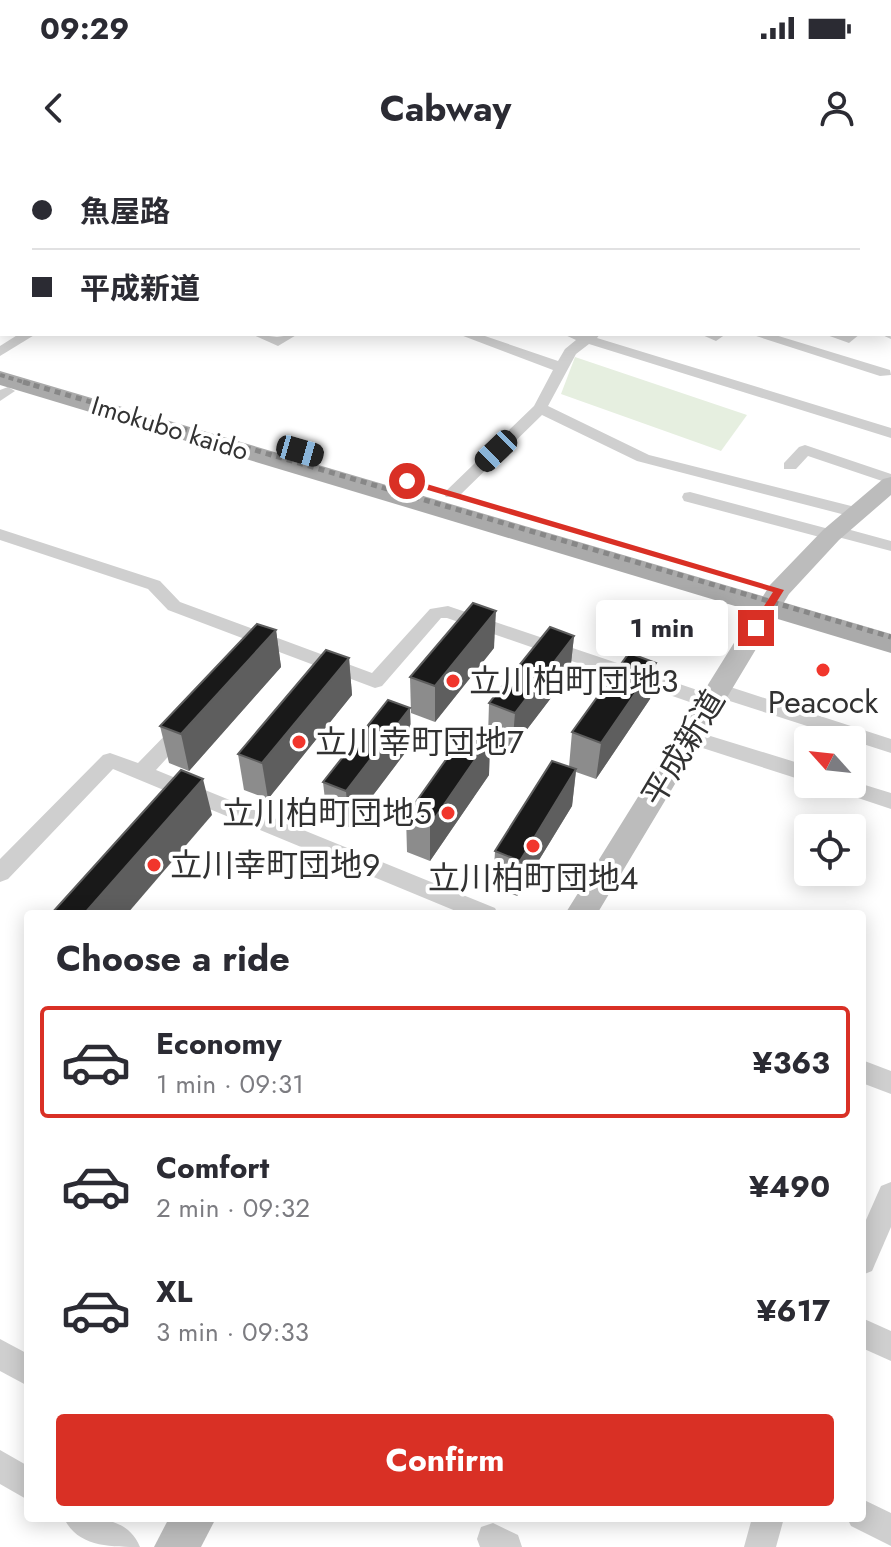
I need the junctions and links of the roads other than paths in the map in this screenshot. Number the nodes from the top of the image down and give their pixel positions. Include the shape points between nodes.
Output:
1 (26, 336) edge
2 (263, 336) edge
3 (288, 336) edge
4 (471, 336) edge
5 (764, 336) edge
6 (590, 337) edge
7 (0, 354) edge
8 (0, 363) edge
9 (560, 367) junction
10 (885, 373) dead end
11 (2, 389) edge
12 (540, 408) junction
13 (891, 433) edge
14 (215, 434) junction
15 (790, 466) dead end
16 (891, 481) edge
17 (452, 494) junction
18 (690, 497) dead end
19 (857, 513) junction
20 (833, 533) junction
21 (0, 534) edge
22 (891, 546) edge
23 (774, 599) junction
24 (891, 622) edge
25 (891, 644) edge
26 (714, 696) junction
27 (194, 718) edge
28 (691, 737) junction
29 (891, 746) edge
30 (794, 770) edge
31 (141, 773) junction
32 (866, 793) edge
33 (891, 801) edge
34 (0, 873) edge
35 (477, 910) edge
36 (583, 910) edge
37 (866, 1073) edge
38 (891, 1083) edge
39 (891, 1195) edge
40 (866, 1252) edge
41 (866, 1335) edge
42 (891, 1346) edge
43 (0, 1354) edge
44 (24, 1369) edge
45 (0, 1466) edge
46 (24, 1481) edge
47 (866, 1517) edge
48 (86, 1522) edge
49 (192, 1522) edge
50 (767, 1522) edge
51 (891, 1530) edge
52 (124, 1547) edge
53 (176, 1547) edge
54 (760, 1547) edge

1 - 7 street
2 - 3 street via 278,342
4 - 9 street
5 - 10 street
6 - 9 street
6 - 13 street
7 - 14 main road via 133,394
8 - 14 main road, Imokubo kaido
9 - 12 street
11 - 14 main road via 91,415
12 - 17 street
12 - 19 street via 643,458
14 - 17 main road, Imokubo kaido
14 - 23 main road, Imokubo kaido
15 - 16 street via 805,450
16 - 19 street, 平成新道
17 - 23 main road, Imokubo kaido
18 - 20 street
19 - 20 street, 平成新道
20 - 22 street
20 - 23 street, 平成新道
21 - 26 street via 154,585 174,606 261,646 375,681 436,613 448,612
23 - 24 main road, Imokubo kaido
23 - 25 main road, Imokubo kaido
23 - 26 street, 平成新道
26 - 28 street, 平成新道
26 - 29 street
27 - 31 street
28 - 30 street
28 - 36 street, 平成新道
31 - 34 street via 110,760
31 - 35 street
32 - 33 street
37 - 38 street
39 - 40 street
41 - 42 street
43 - 44 street
45 - 46 street
47 - 51 street
48 - 52 street
49 - 53 street
50 - 54 street

